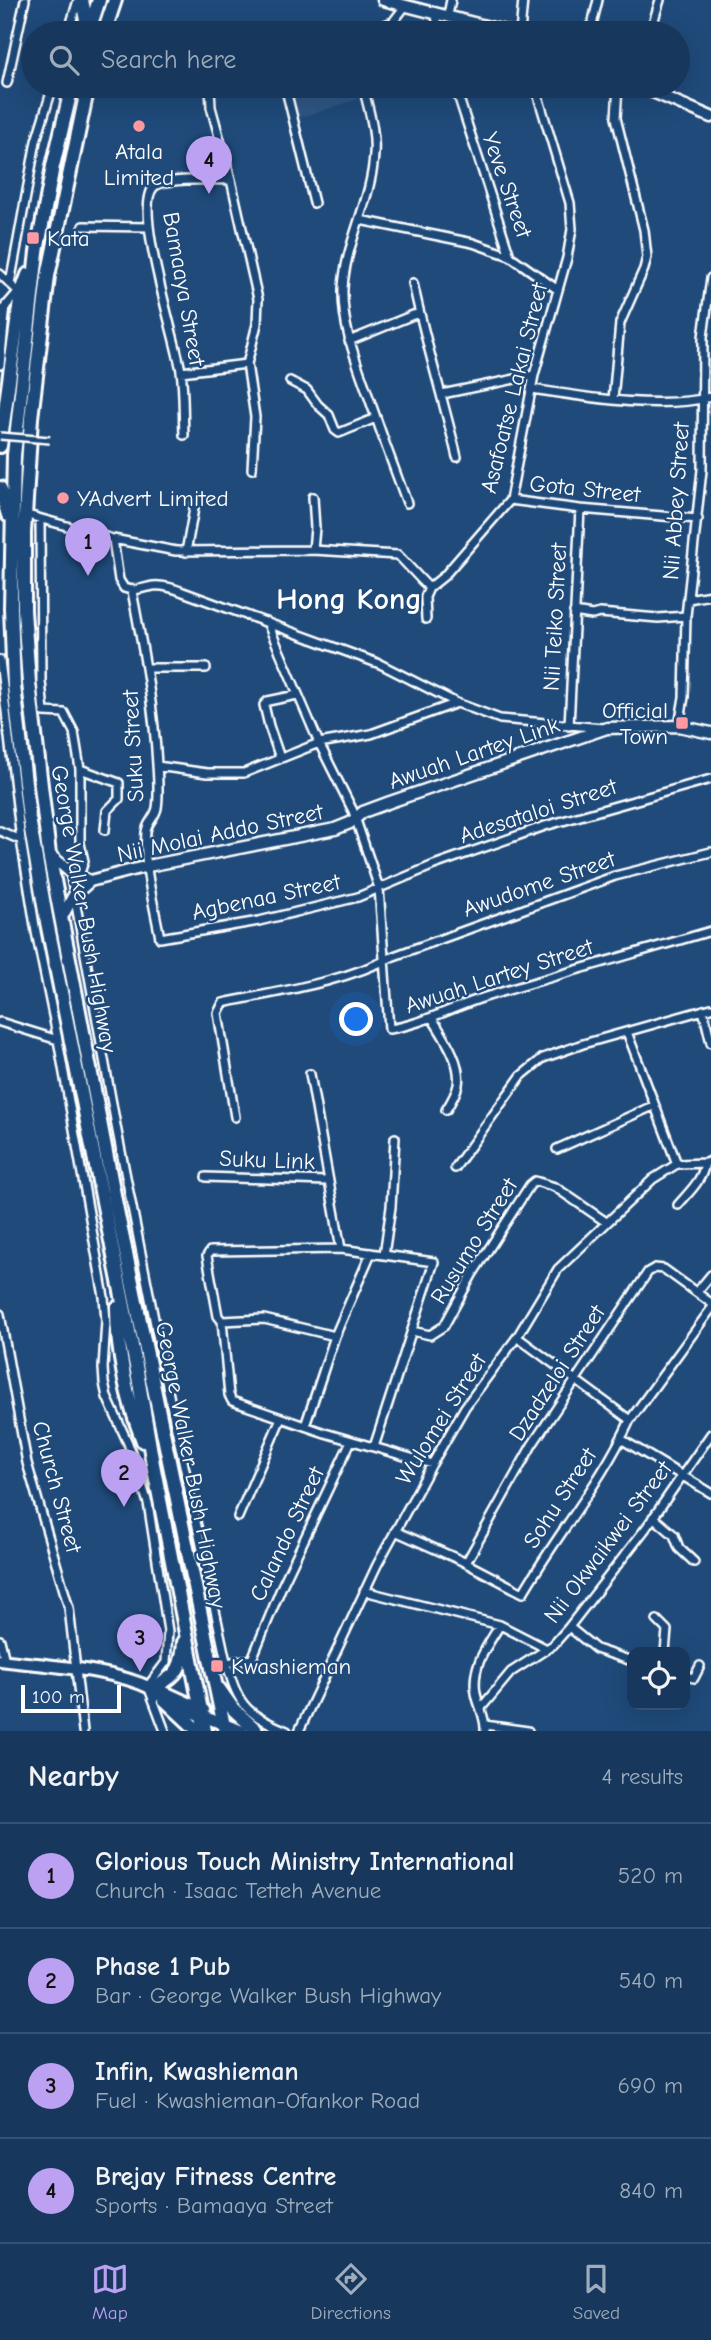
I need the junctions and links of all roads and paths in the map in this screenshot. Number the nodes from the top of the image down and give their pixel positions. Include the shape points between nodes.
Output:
1 (24, 0) edge
2 (80, 0) edge
3 (99, 0) edge
4 (115, 0) edge
5 (383, 0) edge
6 (451, 0) edge
7 (523, 0) edge
8 (598, 0) edge
9 (660, 0) edge
10 (406, 5) junction
11 (435, 12) junction
12 (448, 15) junction
13 (72, 21) edge
14 (85, 21) edge
15 (92, 21) edge
16 (108, 21) edge
17 (394, 21) edge
18 (437, 21) edge
19 (470, 21) edge
20 (521, 21) edge
21 (593, 21) edge
22 (654, 21) edge
23 (6, 83) dead end
24 (49, 98) edge
25 (69, 98) edge
26 (85, 98) edge
27 (211, 98) edge
28 (288, 98) edge
29 (366, 98) edge
30 (459, 98) edge
31 (539, 98) edge
32 (617, 98) edge
33 (667, 98) edge
34 (711, 117) edge
35 (231, 180) junction
36 (314, 203) dead end
37 (360, 220) junction
38 (83, 226) dead end
39 (149, 228) junction
40 (37, 251) junction
41 (510, 256) junction
42 (0, 274) edge
43 (711, 278) edge
44 (413, 283) dead end
45 (10, 284) junction
46 (558, 290) junction
47 (20, 293) junction
48 (6, 305) junction
49 (0, 313) edge
50 (417, 314) junction
51 (349, 341) junction
52 (247, 364) junction
53 (0, 365) edge
54 (181, 372) junction
55 (534, 375) junction
56 (289, 381) dead end
57 (532, 388) junction
58 (442, 394) junction
59 (711, 397) edge
60 (613, 400) junction
61 (702, 400) junction
62 (376, 418) junction
63 (0, 436) edge
64 (184, 436) dead end
65 (50, 440) dead end
66 (0, 446) edge
67 (457, 457) dead end
68 (711, 467) edge
69 (252, 469) dead end
70 (702, 470) junction
71 (0, 488) edge
72 (313, 497) dead end
73 (510, 500) junction
74 (195, 503) dead end
75 (407, 503) dead end
76 (580, 509) junction
77 (24, 514) junction
78 (40, 519) junction
79 (698, 519) junction
80 (11, 525) junction
81 (113, 539) junction
82 (313, 550) junction
83 (186, 552) junction
84 (429, 588) junction
85 (132, 591) junction
86 (711, 595) edge
87 (688, 599) junction
88 (574, 612) junction
89 (686, 616) junction
90 (426, 620) dead end
91 (267, 622) junction
92 (0, 660) edge
93 (147, 668) junction
94 (206, 668) dead end
95 (297, 695) junction
96 (457, 703) junction
97 (569, 726) junction
98 (678, 726) junction
99 (607, 728) junction
100 (711, 732) edge
101 (318, 743) junction
102 (280, 758) junction
103 (157, 766) junction
104 (80, 769) junction
105 (711, 779) edge
106 (356, 819) junction
107 (105, 830) dead end
108 (0, 831) edge
109 (21, 840) junction
110 (711, 852) edge
111 (49, 854) junction
112 (148, 866) junction
113 (75, 874) junction
114 (90, 881) junction
115 (379, 888) junction
116 (74, 895) junction
117 (62, 917) junction
118 (711, 931) edge
119 (160, 938) joint
120 (384, 961) junction
121 (707, 1009) edge
122 (432, 1018) junction
123 (0, 1022) edge
124 (627, 1032) junction
125 (58, 1040) junction
126 (711, 1042) edge
127 (310, 1074) dead end
128 (653, 1106) junction
129 (446, 1110) dead end
130 (235, 1117) dead end
131 (395, 1138) dead end
132 (557, 1149) dead end
133 (708, 1162) edge
134 (677, 1164) junction
135 (455, 1168) dead end
136 (206, 1177) dead end
137 (327, 1181) junction
138 (678, 1205) dead end
139 (606, 1222) junction
140 (341, 1249) junction
141 (371, 1254) junction
142 (384, 1255) junction
143 (711, 1275) edge
144 (697, 1292) junction
145 (711, 1303) edge
146 (711, 1309) edge
147 (0, 1314) edge
148 (222, 1321) junction
149 (412, 1331) junction
150 (335, 1336) junction
151 (517, 1338) junction
152 (574, 1381) junction
153 (281, 1418) junction
154 (629, 1420) junction
155 (305, 1426) junction
156 (711, 1434) edge
157 (621, 1439) junction
158 (351, 1441) junction
159 (374, 1447) junction
160 (432, 1464) junction
161 (683, 1475) junction
162 (711, 1493) edge
163 (238, 1517) dead end
164 (653, 1517) junction
165 (395, 1531) junction
166 (694, 1562) dead end
167 (466, 1563) junction
168 (364, 1591) junction
169 (657, 1620) dead end
170 (499, 1625) junction
171 (569, 1627) junction
172 (186, 1628) junction
173 (0, 1640) edge
174 (666, 1647) edge
175 (547, 1649) junction
176 (627, 1659) edge
177 (2, 1660) edge
178 (226, 1663) junction
179 (700, 1667) dead end
180 (76, 1670) junction
181 (212, 1677) junction
182 (690, 1677) edge
183 (152, 1687) junction
184 (165, 1700) junction
185 (481, 1708) junction
186 (201, 1713) junction
187 (223, 1724) edge
188 (485, 1728) edge
189 (83, 1731) edge
190 (165, 1731) edge
191 (198, 1731) edge
192 (205, 1731) edge
193 (242, 1731) edge
194 (257, 1731) edge
195 (287, 1731) edge
196 (299, 1731) edge
197 (528, 1731) edge

1 - 23 street
2 - 13 street
2 - 14 highway
3 - 15 highway
4 - 16 highway
5 - 10 street
6 - 12 street
7 - 20 street
8 - 21 street
9 - 22 street
10 - 11 street
10 - 17 street
11 - 12 street
11 - 18 street
12 - 19 street
24 - 45 street via 36,141
25 - 40 highway, George Walker Bush Highway
26 - 77 highway, George Walker Bush Highway via 41,325
27 - 35 street
28 - 36 street
29 - 37 street via 374,153
30 - 41 street, Yeve Street
31 - 46 street, Asafoatse Lakai Street via 572,219
32 - 60 street via 616,118 647,257 618,332
33 - 34 street
35 - 39 street, Bamaaya Street via 155,186 150,191
35 - 52 street via 258,299
37 - 41 street via 473,243
37 - 51 street via 343,286
38 - 39 street
39 - 54 street, Bamaaya Street
40 - 47 highway
40 - 80 highway, George Walker Bush Highway via 14,455
41 - 46 street
42 - 45 street
43 - 61 street, Nii Abbey Street via 703,337
44 - 50 street
45 - 47 street
46 - 55 street, Asafoatse Lakai Street
47 - 48 street
47 - 66 highway
48 - 49 street
48 - 53 street
50 - 51 street
50 - 58 street
51 - 62 street
52 - 54 street
52 - 69 street via 255,417
54 - 64 street, Bamaaya Street
55 - 57 street, Asafoatse Lakai Street
55 - 58 street
56 - 62 street via 307,390 339,433
57 - 60 street
57 - 73 street, Asafoatse Lakai Street
58 - 67 street
59 - 61 street
60 - 61 street
61 - 70 street, Nii Abbey Street
62 - 75 street
63 - 65 street, bridge
68 - 70 street
70 - 79 street, Nii Abbey Street
71 - 80 highway
72 - 82 street
73 - 76 street, Gota Street
73 - 84 street, Asafoatse Lakai Street
74 - 83 street
76 - 79 street, Gota Street
76 - 88 street, Nii Teiko Street
77 - 78 street
77 - 111 highway, George Walker Bush Highway via 29,683
78 - 81 street
78 - 104 street via 44,712 64,713 74,732
79 - 87 street, Nii Abbey Street
80 - 172 highway, George Walker Bush Highway via 14,686 29,818 117,1280 117,1333 134,1417 153,1464
81 - 83 street
81 - 85 street, Suku Street via 121,585
82 - 83 street
82 - 84 street via 398,555
84 - 90 street
85 - 91 street via 166,586
85 - 93 street, Suku Street
86 - 87 street
87 - 89 street, Nii Abbey Street
88 - 89 street
88 - 97 street, Nii Teiko Street
89 - 98 street, Nii Abbey Street via 684,697
91 - 95 street, Awuah Lartey Street
91 - 96 street via 380,664
92 - 109 street
93 - 94 street
93 - 103 street, Suku Street
95 - 101 street, Awuah Lartey Street
95 - 102 street via 264,705
96 - 97 street via 500,719
96 - 101 street via 371,734
97 - 99 street
98 - 99 street, Awuah Lartey Link
98 - 100 street, Awuah Lartey Link
99 - 106 street, Awuah Lartey Link via 390,802
101 - 102 street
101 - 106 street, Awuah Lartey Street
102 - 103 street via 244,772 224,774
103 - 112 street, Suku Street via 157,808 146,831
104 - 107 street via 119,783 119,799 107,811
104 - 113 street via 84,861
105 - 115 street, Adesataloi Street via 545,826
106 - 112 street, Nii Molai Addo Street via 300,837
106 - 115 street, Awuah Lartey Street
108 - 109 street
109 - 125 street
110 - 120 street, Awudome Street via 615,876
111 - 113 street, Nii Molai Addo Street
111 - 117 highway, George Walker Bush Highway
112 - 114 street, Nii Molai Addo Street
112 - 119 street, Suku Street
113 - 114 street, Nii Molai Addo Street
113 - 116 street
114 - 116 street, Nii Molai Addo Street
115 - 119 street, Agbenaa Street via 259,921
115 - 120 street, Awuah Lartey Street
116 - 117 street, Nii Molai Addo Street
116 - 178 street via 170,1400
117 - 181 highway, George Walker Bush Highway
118 - 122 street, Awuah Lartey Street via 472,1001
120 - 122 street, Awuah Lartey Street via 389,1030
120 - 130 street, Awudome Street via 300,987 223,1003 218,1013
121 - 124 street
121 - 126 street
122 - 129 street via 446,1041 459,1080
123 - 125 street
124 - 128 street
124 - 135 street via 533,1064
125 - 183 street via 104,1297 104,1383 148,1503 168,1631 166,1662
127 - 137 street
128 - 132 street
128 - 134 street
131 - 142 street
133 - 134 street
133 - 138 street via 704,1174
134 - 139 street, Wulomei Street via 653,1179
136 - 137 street, Suku Link
137 - 140 street
139 - 149 street, Rusumo Street via 555,1187 535,1181 444,1326 430,1335
139 - 151 street, Wulomei Street via 558,1269
140 - 141 street
140 - 148 street via 209,1251 206,1256
141 - 142 street
141 - 150 street
142 - 149 street via 435,1264
143 - 144 street
144 - 145 street, Dzadzeloi Street
144 - 152 street, Dzadzeloi Street via 664,1269 652,1270
146 - 154 street, Sohu Street
147 - 180 street, Church Street via 27,1463 69,1608
148 - 150 street via 264,1319
148 - 153 street via 232,1401
149 - 159 street
150 - 155 street
151 - 152 street
151 - 160 street, Wulomei Street via 465,1407
152 - 154 street
152 - 167 street, Dzadzeloi Street
153 - 155 street
153 - 163 street
154 - 157 street, Sohu Street
155 - 158 street
156 - 161 street, Nii Okwaikwei Street
157 - 161 street
157 - 167 street, Sohu Street via 523,1592
158 - 159 street
158 - 178 street, Calando Street via 252,1659
159 - 160 street
160 - 165 street, Wulomei Street
161 - 162 street
161 - 164 street, Nii Okwaikwei Street
164 - 166 street
164 - 171 street, Nii Okwaikwei Street
165 - 167 street, Sohu Street
165 - 168 street, Wulomei Street
168 - 170 street, Nii Okwaikwei Street
168 - 196 street, Wulomei Street
169 - 174 street via 667,1630
170 - 175 street, Nii Okwaikwei Street
170 - 185 street via 476,1672
171 - 175 street, Nii Okwaikwei Street
171 - 176 street via 596,1649
172 - 183 highway via 182,1664 170,1679
172 - 186 highway, George Walker Bush Highway
173 - 177 street
175 - 185 street via 511,1672
177 - 180 main road
178 - 195 street via 237,1695 254,1716
179 - 182 street
180 - 183 main road
180 - 189 street, Church Street
181 - 187 highway, George Walker Bush Highway
181 - 194 highway via 233,1709
183 - 184 main road
183 - 186 main road
183 - 190 street
184 - 186 main road
184 - 191 highway
185 - 188 street
186 - 187 main road
186 - 192 highway, George Walker Bush Highway
187 - 193 main road
187 - 194 main road
188 - 197 street

